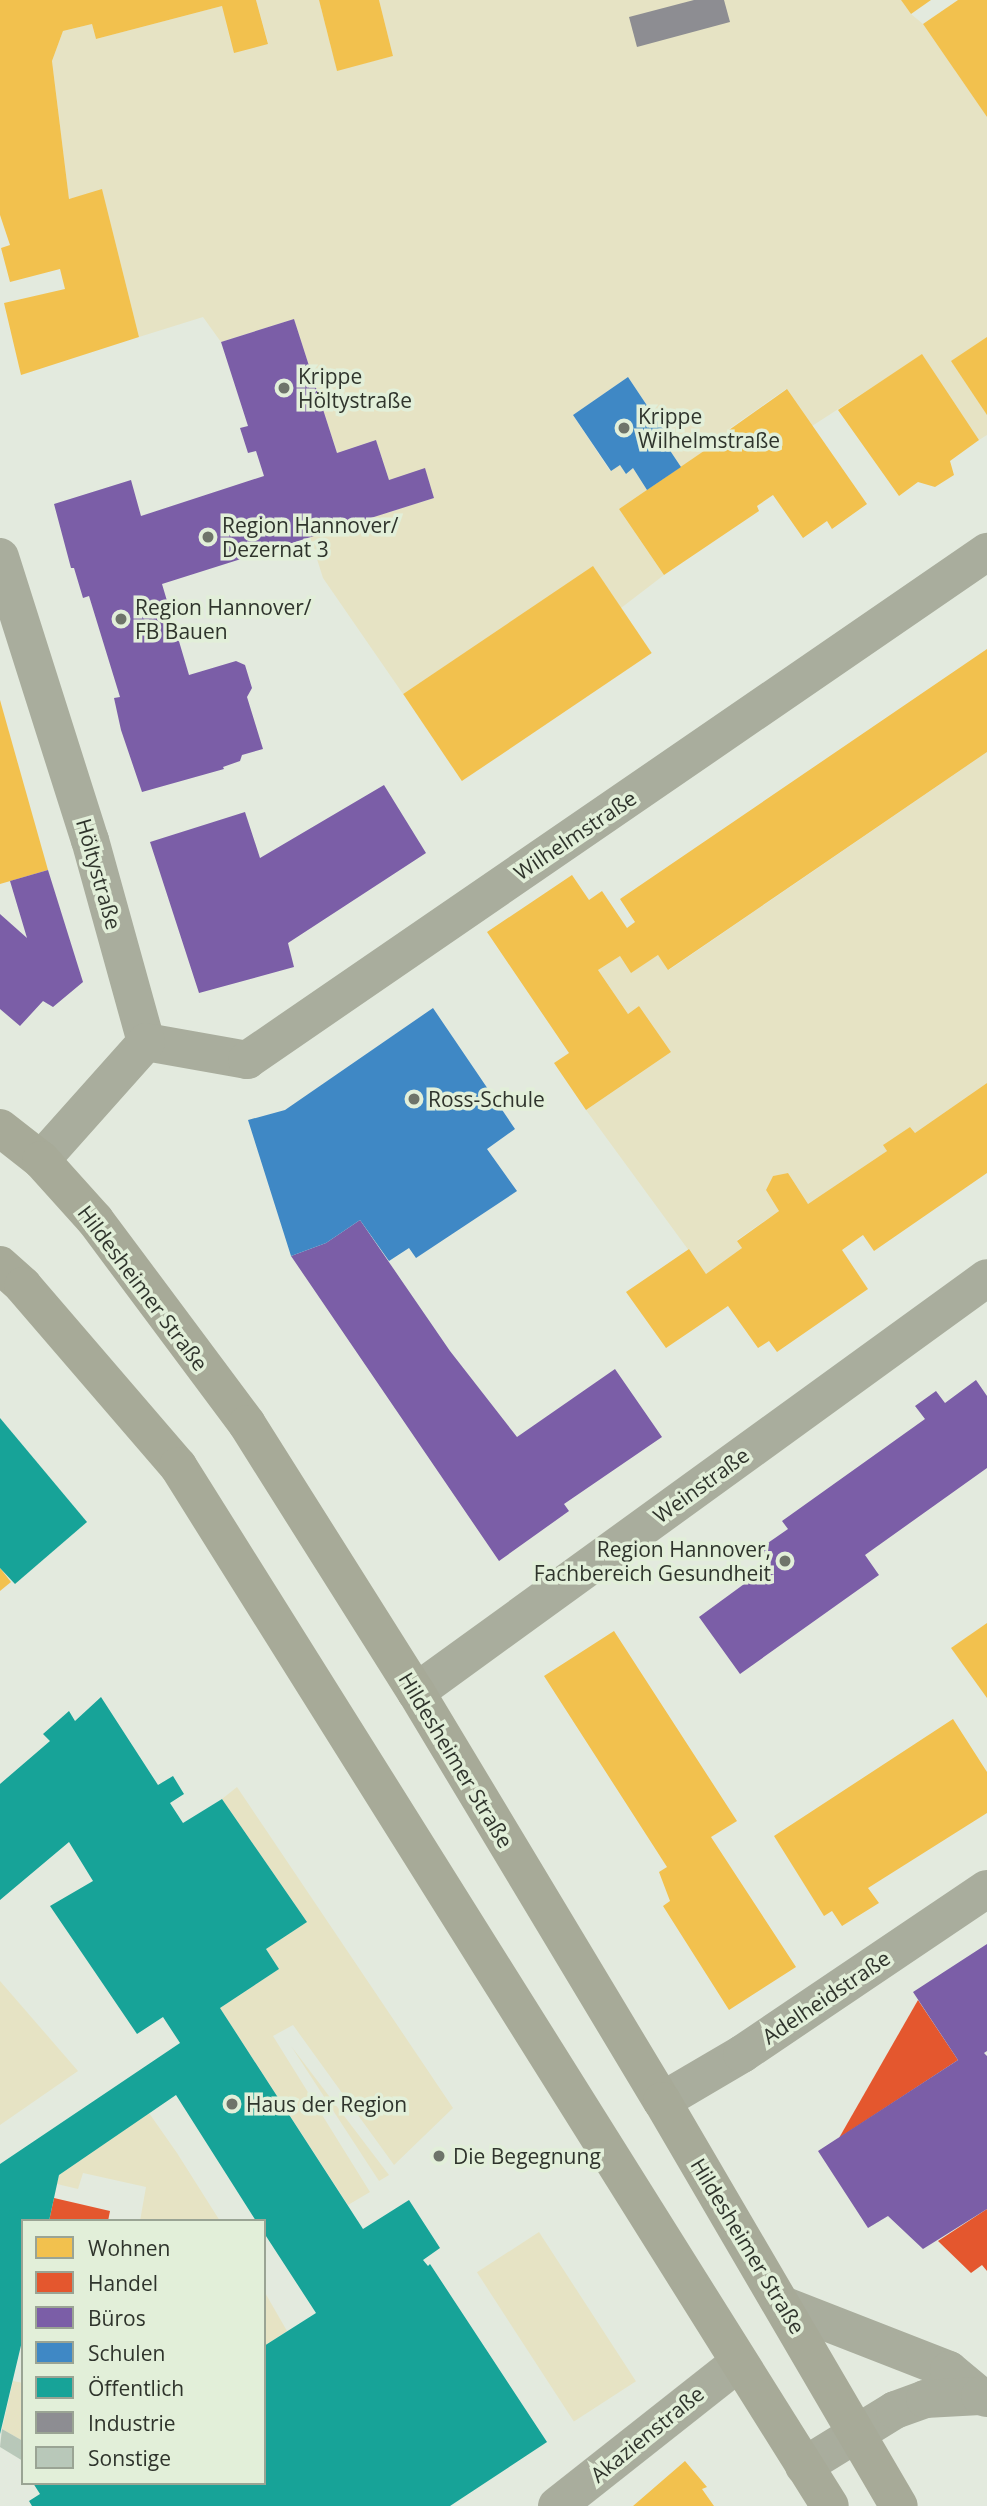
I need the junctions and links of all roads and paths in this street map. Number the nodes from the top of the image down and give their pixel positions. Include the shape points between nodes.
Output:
1 (987, 552) edge
2 (0, 557) edge
3 (146, 1042) junction
4 (0, 1128) edge
5 (41, 1160) junction
6 (0, 1265) edge
7 (987, 1278) edge
8 (416, 1692) junction
9 (987, 1889) edge
10 (662, 2101) junction
11 (785, 2306) junction
12 (738, 2363) junction
13 (983, 2397) edge
14 (856, 2433) junction
15 (804, 2466) junction
16 (557, 2506) edge
17 (830, 2506) edge
18 (899, 2506) edge

1 - 3 street, Wilhelmstraße via 247,1060
2 - 3 street, Höltystraße via 90,840
3 - 5 street
4 - 5 main road, Hildesheimer Straße
5 - 8 main road, Hildesheimer Straße via 95,1220 247,1424
6 - 12 main road via 178,1466
7 - 8 street, Weinstraße
8 - 10 main road, Hildesheimer Straße
9 - 10 street, Adelheidstraße via 742,2054
10 - 11 main road, Hildesheimer Straße
11 - 13 street via 948,2370
11 - 14 main road, Hildesheimer Straße
12 - 15 main road
12 - 16 street, Akazienstraße
13 - 14 street via 925,2399
14 - 15 street
14 - 18 main road, Hildesheimer Straße
15 - 17 main road

